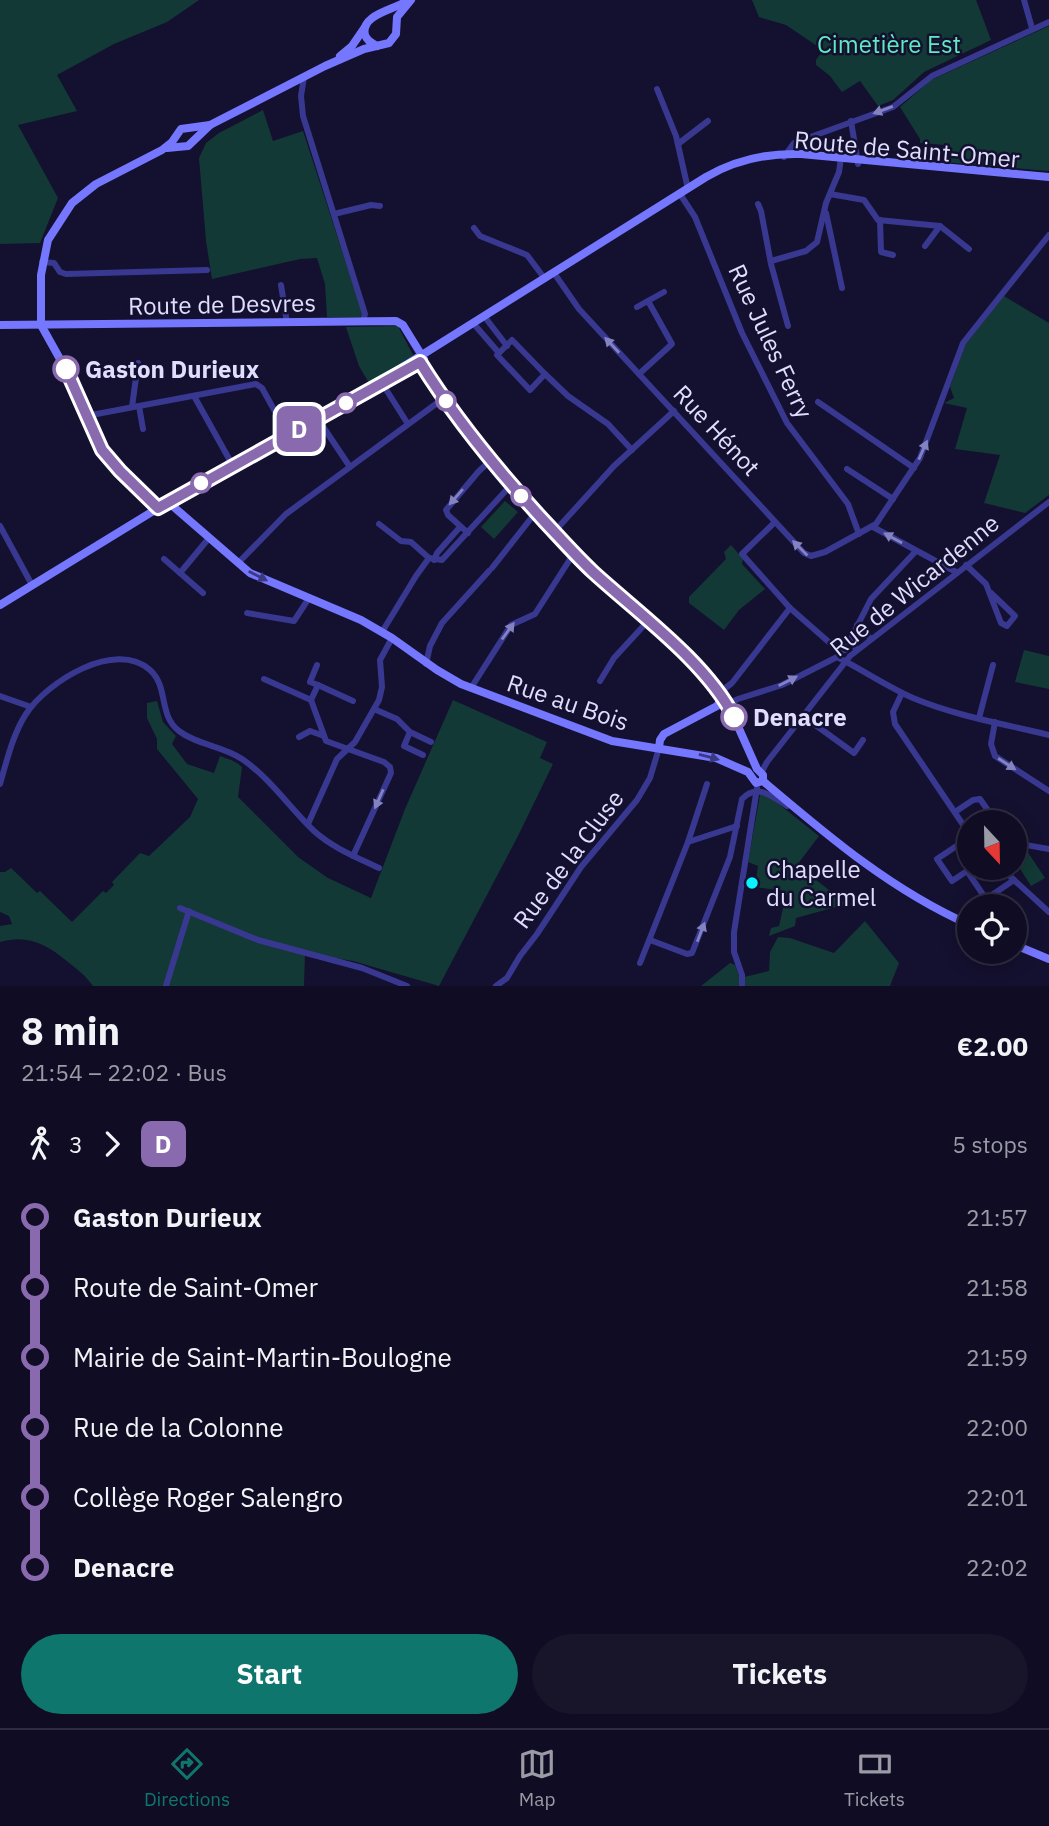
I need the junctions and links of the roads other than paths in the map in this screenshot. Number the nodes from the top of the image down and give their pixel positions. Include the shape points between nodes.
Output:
1 (409, 0) edge
2 (1024, 0) edge
3 (378, 15) junction
4 (1049, 22) edge
5 (395, 25) junction
6 (365, 27) junction
7 (1032, 28) junction
8 (377, 46) junction
9 (325, 65) junction
10 (304, 77) junction
11 (657, 89) dead end
12 (708, 121) dead end
13 (851, 121) junction
14 (210, 125) junction
15 (189, 129) junction
16 (176, 136) junction
17 (194, 140) junction
18 (678, 144) junction
19 (182, 146) junction
20 (162, 150) junction
21 (786, 153) junction
22 (840, 160) junction
23 (858, 162) junction
24 (1049, 179) edge
25 (684, 191) junction
26 (830, 194) junction
27 (758, 204) dead end
28 (380, 205) dead end
29 (825, 208) junction
30 (334, 214) junction
31 (880, 220) junction
32 (940, 226) junction
33 (474, 228) dead end
34 (1049, 235) edge
35 (925, 246) dead end
36 (969, 248) dead end
37 (893, 254) dead end
38 (42, 261) junction
39 (771, 261) junction
40 (207, 270) dead end
41 (554, 273) junction
42 (545, 279) junction
43 (281, 285) dead end
44 (842, 288) dead end
45 (664, 292) dead end
46 (648, 301) junction
47 (637, 307) dead end
48 (485, 318) junction
49 (363, 321) junction
50 (287, 323) junction
51 (41, 325) junction
52 (475, 325) junction
53 (0, 326) edge
54 (788, 326) dead end
55 (507, 346) junction
56 (499, 353) junction
57 (420, 359) junction
58 (138, 363) dead end
59 (545, 374) junction
60 (639, 374) junction
61 (387, 391) dead end
62 (194, 396) junction
63 (444, 398) junction
64 (818, 402) dead end
65 (136, 406) junction
66 (674, 411) junction
67 (86, 415) junction
68 (318, 419) junction
69 (407, 423) junction
70 (144, 429) dead end
71 (288, 435) junction
72 (632, 450) junction
73 (491, 461) junction
74 (233, 466) junction
75 (350, 467) junction
76 (914, 468) junction
77 (847, 469) dead end
78 (511, 485) junction
79 (893, 499) junction
80 (168, 502) junction
81 (1049, 502) edge
82 (158, 508) junction
83 (536, 512) junction
84 (775, 522) junction
85 (379, 524) dead end
86 (0, 526) edge
87 (460, 527) junction
88 (873, 527) junction
89 (554, 531) junction
90 (468, 533) junction
91 (859, 534) junction
92 (209, 538) junction
93 (916, 551) junction
94 (574, 553) junction
95 (164, 559) dead end
96 (431, 559) junction
97 (238, 563) junction
98 (966, 565) junction
99 (956, 572) junction
100 (180, 573) junction
101 (32, 585) junction
102 (203, 593) dead end
103 (990, 593) junction
104 (309, 598) junction
105 (0, 605) edge
106 (790, 608) junction
107 (247, 613) dead end
108 (648, 621) junction
109 (857, 625) junction
110 (382, 632) junction
111 (852, 636) junction
112 (392, 638) junction
113 (871, 639) junction
114 (856, 650) junction
115 (845, 661) junction
116 (426, 664) junction
117 (317, 665) dead end
118 (993, 665) dead end
119 (264, 679) dead end
120 (600, 681) dead end
121 (732, 683) junction
122 (318, 685) junction
123 (471, 688) junction
124 (719, 691) junction
125 (902, 693) junction
126 (0, 696) edge
127 (311, 700) junction
128 (353, 701) dead end
129 (732, 705) junction
130 (717, 706) junction
131 (31, 707) junction
132 (374, 709) junction
133 (803, 716) junction
134 (979, 718) junction
135 (995, 722) junction
136 (410, 732) junction
137 (1049, 735) edge
138 (324, 736) junction
139 (299, 737) dead end
140 (863, 740) dead end
141 (431, 742) dead end
142 (659, 748) junction
143 (348, 749) junction
144 (752, 754) junction
145 (423, 755) dead end
146 (770, 757) junction
147 (759, 780) junction
148 (0, 784) edge
149 (707, 784) dead end
150 (1049, 791) edge
151 (959, 810) edge
152 (988, 810) edge
153 (957, 811) edge
154 (954, 813) junction
155 (957, 817) edge
156 (307, 824) junction
157 (737, 826) junction
158 (688, 842) junction
159 (957, 845) edge
160 (1027, 845) edge
161 (1049, 849) edge
162 (353, 856) junction
163 (379, 868) dead end
164 (957, 878) edge
165 (973, 880) edge
166 (1014, 880) joint
167 (180, 908) dead end
168 (188, 911) junction
169 (1049, 912) edge
170 (957, 919) edge
171 (650, 940) junction
172 (1027, 950) edge
173 (1049, 960) edge
174 (640, 963) dead end
175 (166, 986) edge
176 (407, 986) edge
177 (496, 986) edge
178 (742, 986) edge

1 - 3 main road
1 - 5 main road
2 - 7 street
3 - 5 main road
3 - 6 main road
4 - 7 street
5 - 8 main road via 391,42
6 - 8 main road via 368,39
6 - 9 main road via 350,48
7 -> 13 street via 939,72 895,106
8 - 9 main road
9 - 10 main road
10 - 14 main road
10 - 30 street via 302,114
11 - 18 street, Rue Jules Ferry
12 - 18 street
13 - 21 street via 794,143
13 - 23 street
14 - 15 main road
14 - 17 main road
15 - 16 main road via 181,129
15 - 17 main road
16 - 19 main road
16 - 20 main road
17 - 19 main road via 190,146
18 - 25 street, Rue Jules Ferry
19 - 20 main road
20 - 38 main road via 96,184 74,201 51,234
21 - 22 main road, Route de Saint-Omer
21 - 25 main road, Route de Saint-Omer via 718,170
22 - 23 main road, Route de Saint-Omer
22 - 26 street
23 - 24 main road, Route de Saint-Omer
25 - 41 main road, Route de Saint-Omer
25 - 91 street, Rue Jules Ferry via 741,333 787,423 846,501
26 - 29 street
26 - 31 street via 864,200
27 - 39 street
28 - 30 street
29 - 39 street via 813,246
29 - 44 street
30 - 49 street via 365,314
31 - 32 street
31 - 37 street via 881,252
32 - 35 street
32 - 36 street
33 - 42 street via 480,236 527,255
76 -> 34 street via 963,343
38 - 40 street via 55,264 66,274
38 - 51 main road
39 - 54 street
41 - 42 main road, Route de Saint-Omer
60 -> 41 street, Rue Hénot via 579,309
42 - 48 main road, Route de Saint-Omer
43 - 50 street
45 - 46 street
46 - 47 street
46 - 60 street via 672,344
48 - 52 main road, Route de Saint-Omer
48 - 55 street
49 - 50 main road, Route de Desvres
49 - 57 main road, Route de Desvres via 399,322
50 - 51 main road, Route de Desvres
51 - 53 main road, Route de Desvres
51 - 67 main road
52 - 56 street
52 - 57 main road, Route de Saint-Omer
55 - 56 street
55 - 59 street via 512,340
56 - 59 street via 530,390
57 - 63 main road
57 - 68 main road, Route de Saint-Omer
58 - 65 street
59 - 72 street via 608,424
60 - 66 street, Rue Hénot
61 - 69 street
62 - 65 street
62 - 71 street via 258,384
62 - 74 street
63 - 69 street
63 - 73 main road
64 - 76 street
65 - 67 street
65 - 70 street
66 - 72 street
66 - 84 street, Rue Hénot
67 - 82 main road via 108,457
68 - 71 main road, Route de Saint-Omer
68 - 75 street
69 - 75 street
71 - 74 main road, Route de Saint-Omer
72 - 89 street
73 - 78 main road
73 -> 87 street via 447,508
74 - 80 main road, Route de Saint-Omer
75 - 97 street via 282,517
76 - 79 street
77 - 79 street
78 - 83 main road
78 - 90 street
79 - 88 street
80 - 82 main road, Route de Saint-Omer
80 - 92 main road, Rue au Bois
81 - 98 street, Rue de Wicardenne
82 - 101 main road, Route de Saint-Omer
83 - 89 main road
83 - 116 street via 442,623
91 -> 84 street, Rue Hénot via 809,556
84 - 106 street via 743,554
85 - 96 street
86 - 101 street
87 - 90 street
87 - 96 street
88 - 91 street, Rue Hénot
93 -> 88 street
89 - 94 main road
90 - 96 street via 446,558
92 - 97 main road, Rue au Bois
92 - 100 street
93 - 99 street
93 - 109 street via 871,599
94 - 108 main road
123 -> 94 street via 511,625 535,614
95 - 100 street
96 - 110 street via 418,571
97 -> 104 main road, Rue au Bois via 253,575
98 - 99 street, Rue de Wicardenne
98 - 103 street via 984,579
99 - 113 street, Rue de Wicardenne
100 - 102 street
101 - 105 main road, Route de Saint-Omer
103 - 103 street via 1001,623 1007,626 1015,616
104 - 107 street via 294,621
104 - 110 main road, Rue au Bois
106 - 111 street via 840,651 847,649
106 - 121 street
108 - 120 street via 612,660
108 - 124 main road
109 - 111 street
109 - 113 street
110 - 112 main road, Rue au Bois
111 - 114 street
112 - 116 main road, Rue au Bois
112 - 132 street via 380,660 382,690
113 - 114 street, Rue de Wicardenne
114 - 115 street, Rue de Wicardenne
115 - 125 street
129 -> 115 street via 833,657
115 - 133 street, Rue de Wicardenne
116 - 123 main road, Rue au Bois
117 - 122 street via 310,682
118 - 134 street
119 - 127 street
121 - 124 street
121 - 129 street via 727,693
122 - 127 street
122 - 128 street
123 - 142 main road, Rue au Bois via 612,741
124 - 129 main road
124 - 130 main road
125 - 134 street
125 - 154 street via 893,712 895,724
126 - 131 street
127 - 138 street
129 - 130 street
129 - 144 main road
130 - 142 main road via 663,735
131 - 148 street via 17,730
131 - 156 street via 56,684 84,668 110,660 134,661 158,680 167,715 176,728 235,754
132 - 136 street via 397,719
132 - 143 street
133 - 140 street via 854,753
133 - 146 street, Rue de Wicardenne
134 - 135 street
135 - 137 street
135 -> 150 street via 991,744 995,755
136 - 141 street
136 - 145 street via 404,746
138 - 139 street via 310,732
138 - 143 street
142 -> 147 main road, Rue au Bois via 716,758
142 - 177 street, Rue de la Cluse via 637,800 581,867 507,978
143 - 156 street via 335,761
143 -> 162 street via 387,764 391,771
144 - 146 street via 760,761
144 - 147 main road
146 - 147 street, Rue de Wicardenne
147 - 157 street via 742,799
147 - 170 main road, Rue au Bois via 897,888
147 - 178 street via 734,936
149 - 158 street
151 - 152 street via 978,799
153 - 154 street
154 - 155 street
156 - 162 street
157 - 158 street
171 -> 157 street via 687,954 693,952 729,861
158 - 171 street
159 - 164 street via 937,859 952,881
160 - 161 street
162 - 163 street
165 - 166 street via 986,898
166 - 169 street
167 - 168 street
168 - 175 street
168 - 176 street via 258,940 362,968
171 - 174 street
172 - 173 main road

